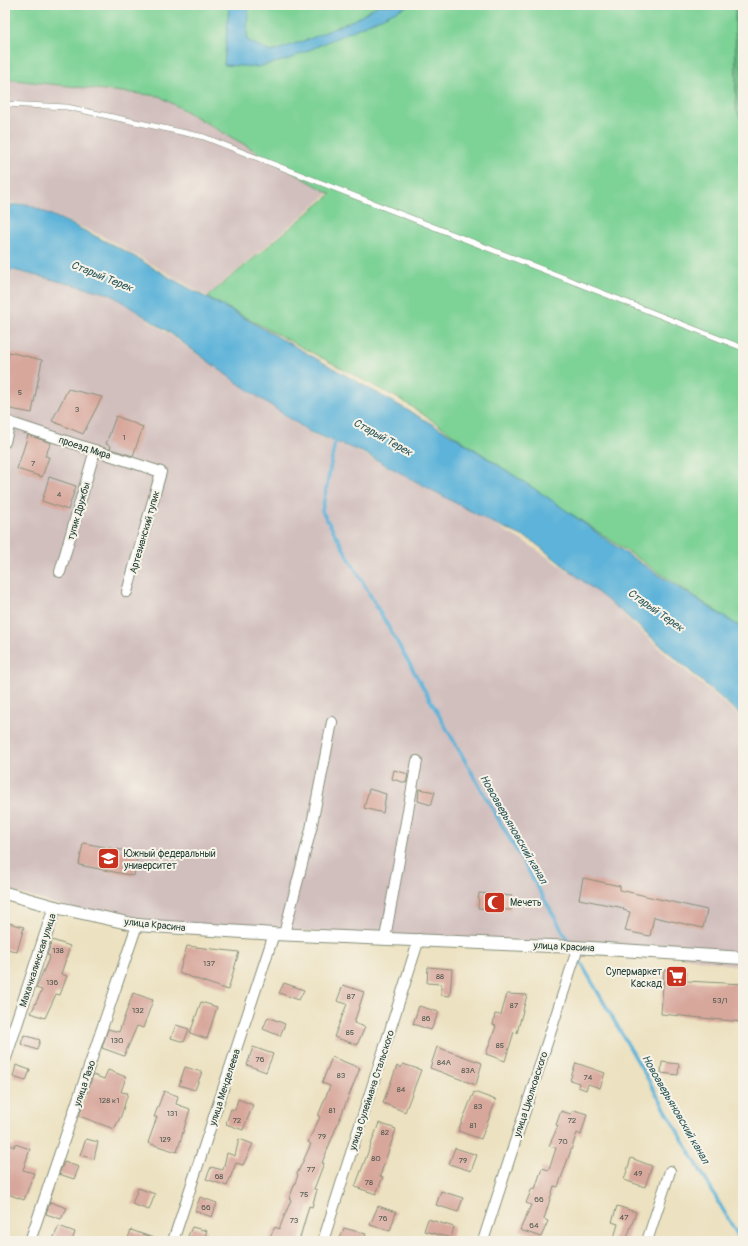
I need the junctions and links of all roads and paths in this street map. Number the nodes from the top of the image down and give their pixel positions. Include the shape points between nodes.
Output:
1 (5, 104) edge
2 (743, 348) edge
3 (8, 422) edge
4 (5, 442) edge
5 (95, 450) junction
6 (161, 472) joint
7 (60, 572) dead end
8 (127, 592) dead end
9 (332, 722) dead end
10 (417, 761) dead end
11 (5, 893) edge
12 (55, 907) junction
13 (137, 925) junction
14 (279, 934) junction
15 (385, 938) junction
16 (419, 940) junction
17 (578, 947) junction
18 (743, 958) edge
19 (5, 1058) edge
20 (670, 1171) dead end
21 (30, 1241) edge
22 (173, 1241) edge
23 (323, 1241) edge
24 (482, 1241) edge
25 (647, 1241) edge

1 - 2 lane via 67,107 204,137
3 - 4 street, проезд Мира
3 - 5 street, проезд Мира
5 - 6 street, проезд Мира
5 - 7 street, тупик Дружбы
6 - 8 street, Артезианский тупик
9 - 14 street via 311,829
10 - 15 street
11 - 12 street, улица Красина
12 - 13 street, улица Красина
12 - 19 street, Махачкалинская улица
13 - 14 street, улица Красина
13 - 21 street, улица Лазо
14 - 15 street, улица Красина
14 - 22 street, улица Менделеева
15 - 16 street, улица Красина
16 - 17 street, улица Красина
16 - 23 street, улица Сулеймана Стальского
17 - 18 street, улица Красина
17 - 24 street, улица Циолковского
20 - 25 street

